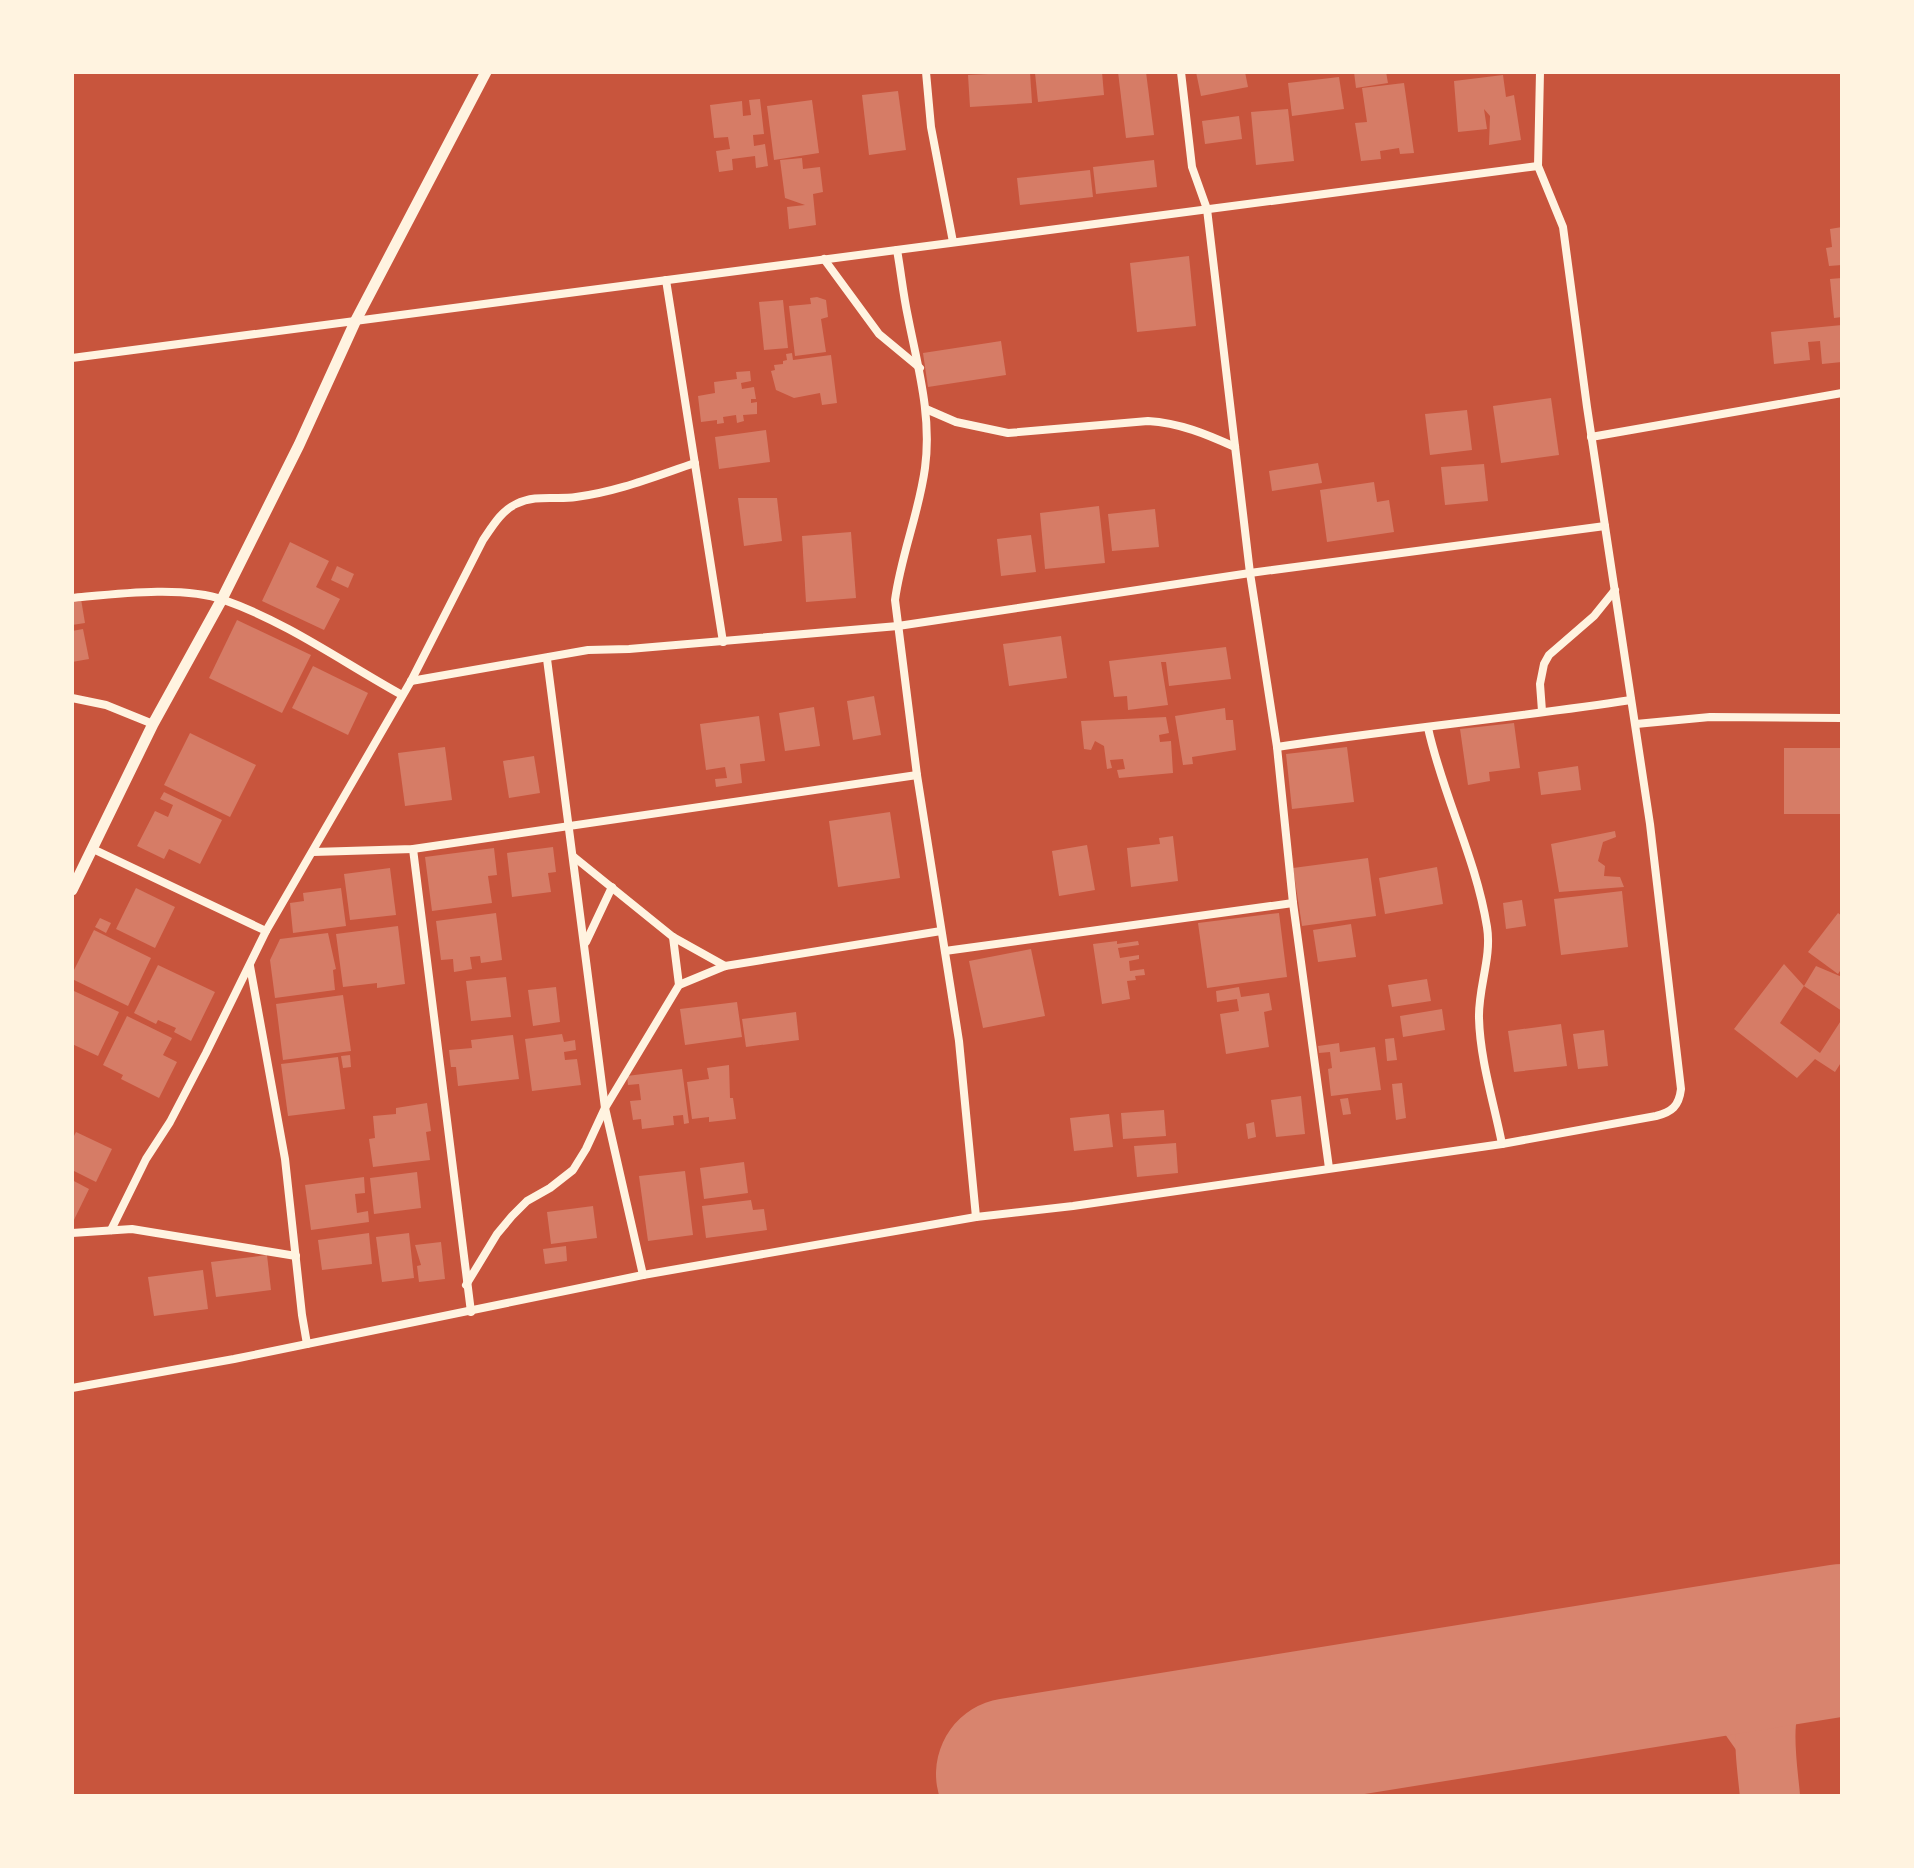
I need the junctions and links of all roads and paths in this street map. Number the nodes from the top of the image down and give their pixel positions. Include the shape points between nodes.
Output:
1 (486, 72) edge
2 (926, 72) edge
3 (1181, 72) edge
4 (1540, 72) edge
5 (1538, 166) junction
6 (1207, 209) junction
7 (953, 242) junction
8 (897, 250) junction
9 (824, 259) junction
10 (666, 280) junction
11 (356, 320) junction
12 (72, 358) edge
13 (920, 369) junction
14 (1842, 393) edge
15 (926, 409) junction
16 (1591, 437) junction
17 (1235, 447) junction
18 (695, 463) junction
19 (1605, 526) junction
20 (1250, 573) junction
21 (1615, 590) junction
22 (72, 598) edge
23 (222, 599) junction
24 (898, 626) junction
25 (723, 642) junction
26 (547, 659) junction
27 (411, 681) junction
28 (402, 695) junction
29 (72, 698) edge
30 (1631, 700) junction
31 (1542, 711) junction
32 (1842, 718) edge
33 (153, 724) junction
34 (1636, 724) junction
35 (1428, 728) junction
36 (1277, 747) junction
37 (917, 775) junction
38 (569, 827) junction
39 (93, 849) junction
40 (413, 849) junction
41 (313, 852) junction
42 (573, 857) junction
43 (612, 887) junction
44 (72, 890) edge
45 (1293, 903) junction
46 (266, 931) junction
47 (941, 931) junction
48 (673, 937) junction
49 (585, 943) junction
50 (945, 951) junction
51 (250, 966) junction
52 (725, 966) junction
53 (679, 985) junction
54 (605, 1108) junction
55 (1502, 1144) junction
56 (1329, 1168) junction
57 (976, 1217) junction
58 (111, 1230) junction
59 (72, 1233) edge
60 (296, 1256) junction
61 (643, 1275) junction
62 (466, 1285) junction
63 (471, 1312) junction
64 (307, 1344) junction
65 (72, 1388) edge

1 - 11 street
2 - 7 street
3 - 6 street via 1192,167
4 - 5 street
5 - 6 street
5 - 16 street via 1563,227
6 - 7 street
6 - 17 street
7 - 8 street
8 - 9 street
8 - 13 street
9 - 10 street
9 - 13 street via 879,334
10 - 11 street
10 - 18 street
11 - 12 street
11 - 23 street
13 - 15 street
14 - 16 street
15 - 17 street via 956,422 1008,433 1167,422
15 - 24 street via 925,469 898,576
16 - 19 street
17 - 20 street
18 - 25 street
18 - 27 street via 615,489 536,497 497,518
19 - 20 street
19 - 21 street
20 - 24 street
20 - 36 street
21 - 30 street
21 - 31 street via 1549,655 1540,684
22 - 23 street via 182,593
23 - 28 street via 302,637
23 - 33 street
24 - 25 street
24 - 37 street
25 - 26 street via 588,650
26 - 27 street
26 - 38 street
27 - 28 street
28 - 41 street
29 - 33 street
30 - 31 street
30 - 34 street
31 - 35 street
32 - 34 street via 1710,717
33 - 39 street
34 - 55 street via 1680,1100 1656,1116
35 - 36 street
35 - 55 street via 1488,930 1479,1021
36 - 45 street
37 - 38 street
37 - 47 street
38 - 40 street
38 - 42 street
39 - 44 street
39 - 46 street
40 - 41 street
40 - 62 street
41 - 46 street
42 - 43 street
42 - 49 street
43 - 48 street
43 - 49 street
45 - 50 street
45 - 56 street
46 - 51 street
47 - 50 street
47 - 52 street
48 - 52 street
48 - 53 street
49 - 54 street
50 - 57 street
51 - 58 street
51 - 60 street via 285,1159
52 - 53 street
53 - 54 street
54 - 61 street
54 - 62 street via 573,1170 512,1216
55 - 56 street
56 - 57 street
57 - 61 street
58 - 59 street
58 - 60 street
60 - 64 street
61 - 63 street
62 - 63 street
63 - 64 street
64 - 65 street

